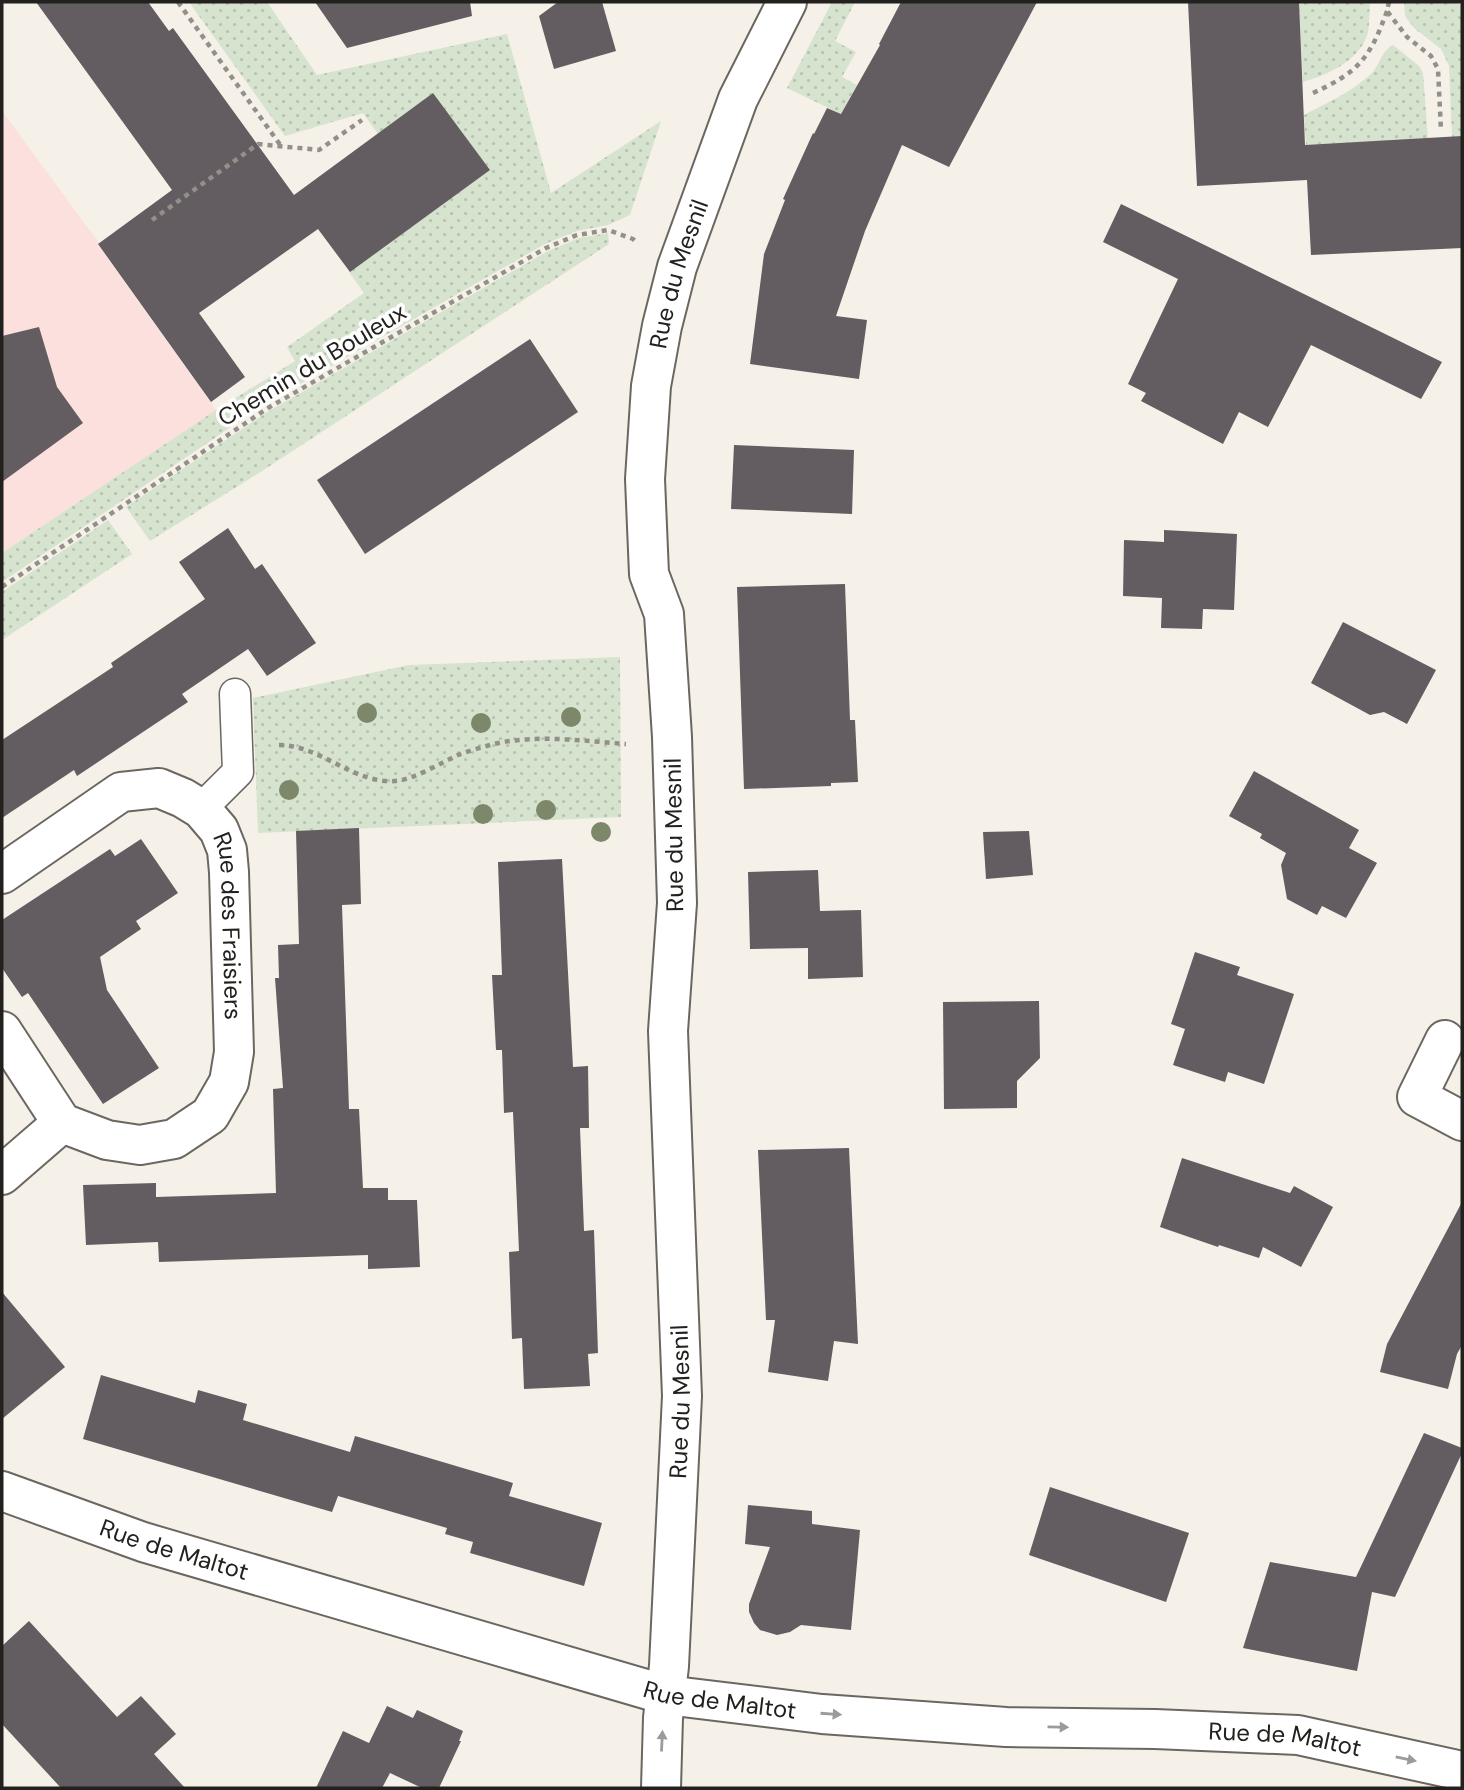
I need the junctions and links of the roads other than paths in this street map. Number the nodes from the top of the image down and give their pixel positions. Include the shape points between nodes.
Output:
1 (787, 2) edge
2 (235, 694) dead end
3 (201, 809) junction
4 (2, 874) edge
5 (2, 1031) edge
6 (1445, 1040) dead end
7 (1462, 1121) edge
8 (62, 1123) junction
9 (2, 1175) edge
10 (2, 1491) edge
11 (666, 1695) junction
12 (1462, 1772) edge
13 (660, 1788) edge

1 - 11 street, Rue du Mesnil via 738,99 677,267 651,386 645,480 649,575 664,614 677,903 668,1031 682,1396
2 - 3 lane via 238,772
3 - 4 street, Rue des Fraisiers via 159,788 121,792
3 - 8 street, Rue des Fraisiers via 219,830 229,872 234,1052 229,1082 210,1115 174,1139 140,1145 107,1140
5 - 8 street
6 - 7 street via 1417,1097
8 - 9 street
10 - 11 street, Rue de Maltot via 143,1542
11 -> 12 street, Rue de Maltot via 822,1714 1006,1727 1298,1735
13 -> 11 street, Rue du Mesnil

